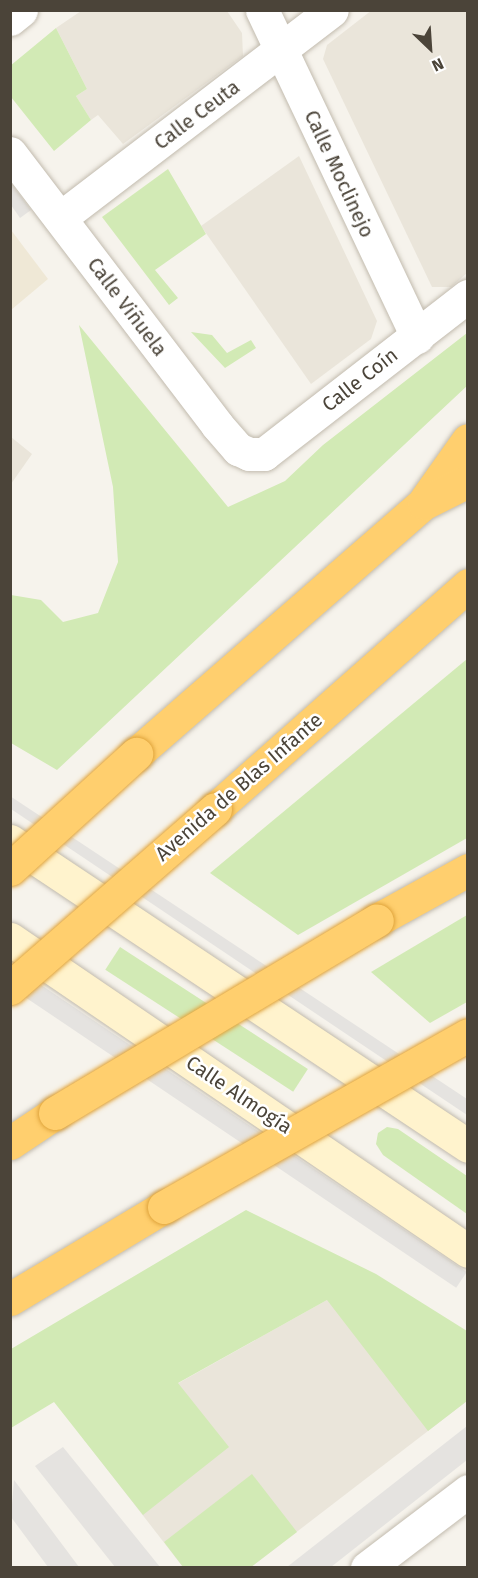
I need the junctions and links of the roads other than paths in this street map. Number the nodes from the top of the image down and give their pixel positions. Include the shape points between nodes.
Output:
1 (21, 10) edge
2 (262, 10) edge
3 (332, 10) edge
4 (10, 19) edge
5 (281, 51) junction
6 (10, 153) edge
7 (60, 218) junction
8 (468, 296) edge
9 (417, 337) junction
10 (468, 440) edge
11 (249, 454) joint
12 (468, 481) edge
13 (423, 503) junction
14 (468, 585) edge
15 (10, 841) edge
16 (10, 869) edge
17 (468, 870) edge
18 (10, 939) edge
19 (10, 988) edge
20 (468, 1035) edge
21 (10, 1143) edge
22 (468, 1146) edge
23 (468, 1251) edge
24 (10, 1299) edge
25 (468, 1491) edge
26 (367, 1568) edge

1 - 4 street
2 - 5 street, Calle Moclinejo
3 - 5 street, Calle Ceuta
5 - 7 street, Calle Ceuta
5 - 9 street, Calle Moclinejo
6 - 7 street, Calle Viñuela
7 - 11 street, Calle Viñuela via 217,425 238,449
8 - 9 street, Calle Coín
9 - 11 street, Calle Coín via 264,454
10 - 13 highway
12 - 13 highway
13 - 16 highway, bridge
14 - 19 highway, Avenida de Blas Infante, bridge
15 - 22 main road
17 - 21 highway, bridge via 377,920
18 - 23 main road, Calle Almogía
20 - 24 highway, bridge
25 - 26 street

